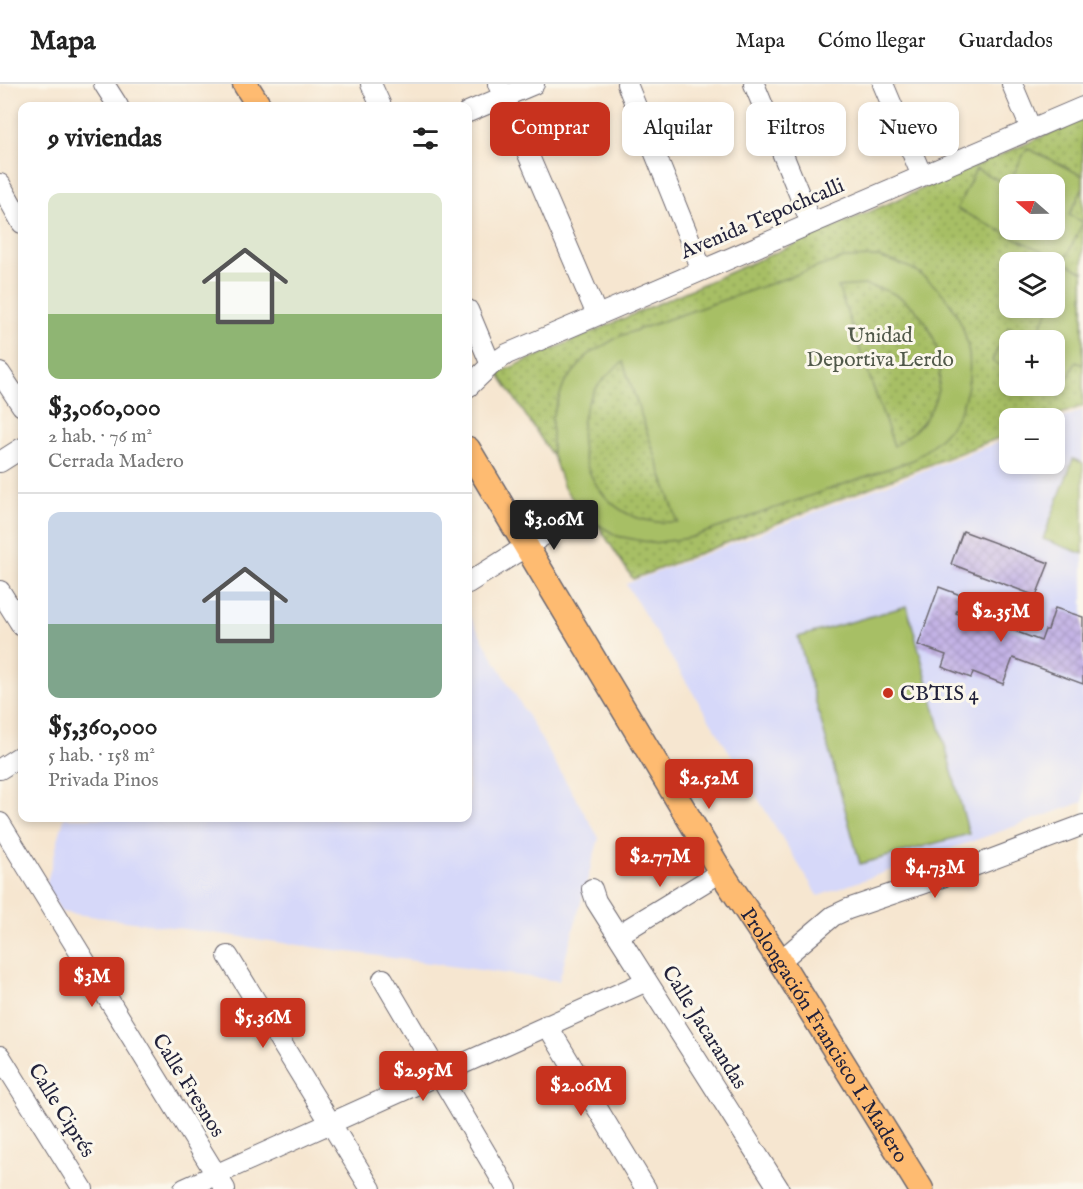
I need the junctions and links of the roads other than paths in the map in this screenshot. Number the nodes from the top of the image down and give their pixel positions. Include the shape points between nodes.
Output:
1 (104, 84) edge
2 (245, 84) edge
3 (371, 84) edge
4 (534, 84) edge
5 (627, 84) edge
6 (754, 84) edge
7 (884, 84) edge
8 (1012, 84) edge
9 (501, 90) edge
10 (115, 102) edge
11 (256, 102) edge
12 (379, 102) edge
13 (1083, 107) edge
14 (472, 109) edge
15 (1031, 129) junction
16 (922, 176) junction
17 (0, 184) edge
18 (11, 201) edge
19 (18, 215) edge
20 (811, 223) junction
21 (702, 270) junction
22 (597, 315) junction
23 (472, 320) edge
24 (491, 365) junction
25 (0, 373) edge
26 (472, 383) edge
27 (18, 400) edge
28 (18, 451) edge
29 (472, 456) edge
30 (0, 462) edge
31 (563, 523) dead end
32 (526, 546) junction
33 (472, 580) edge
34 (0, 591) edge
35 (18, 620) edge
36 (18, 758) edge
37 (0, 769) edge
38 (0, 823) edge
39 (1083, 825) edge
40 (721, 872) junction
41 (592, 889) dead end
42 (618, 935) junction
43 (228, 956) dead end
44 (780, 961) junction
45 (383, 979) dead end
46 (647, 981) junction
47 (547, 1026) junction
48 (0, 1056) edge
49 (439, 1074) junction
50 (331, 1123) junction
51 (220, 1182) edge
52 (83, 1189) edge
53 (184, 1189) edge
54 (371, 1189) edge
55 (507, 1189) edge
56 (646, 1189) edge
57 (779, 1189) edge
58 (921, 1189) edge

1 - 10 street
2 - 11 main road
3 - 12 street
4 - 9 street
5 - 21 street
6 - 20 street
7 - 16 street
8 - 15 street
9 - 14 street
9 - 22 street
13 - 15 street, Avenida Tepochcalli
15 - 16 street, Avenida Tepochcalli
16 - 20 street, Avenida Tepochcalli
17 - 18 street
18 - 19 street
20 - 21 street, Avenida Tepochcalli
21 - 22 street, Avenida Tepochcalli
22 - 24 street, Avenida Tepochcalli via 507,354
23 - 24 street
24 - 26 street, Avenida Tepochcalli
25 - 27 street
28 - 30 street
29 - 32 main road, Prolongación Francisco I. Madero
31 - 32 street
32 - 33 street
32 - 40 main road, Prolongación Francisco I. Madero
34 - 35 street
36 - 37 street
38 - 51 street, Calle Fresnos
39 - 44 street via 848,909 833,916
40 - 42 street
40 - 44 main road, Prolongación Francisco I. Madero
41 - 42 street, Calle Jacarandas
42 - 46 street, Calle Jacarandas
43 - 50 street
44 - 58 main road, Prolongación Francisco I. Madero
45 - 49 street
46 - 47 street
46 - 57 street, Calle Jacarandas
47 - 49 street
47 - 56 street
48 - 52 street, Calle Ciprés
49 - 50 street
49 - 55 street
50 - 51 street
50 - 54 street
51 - 53 street

